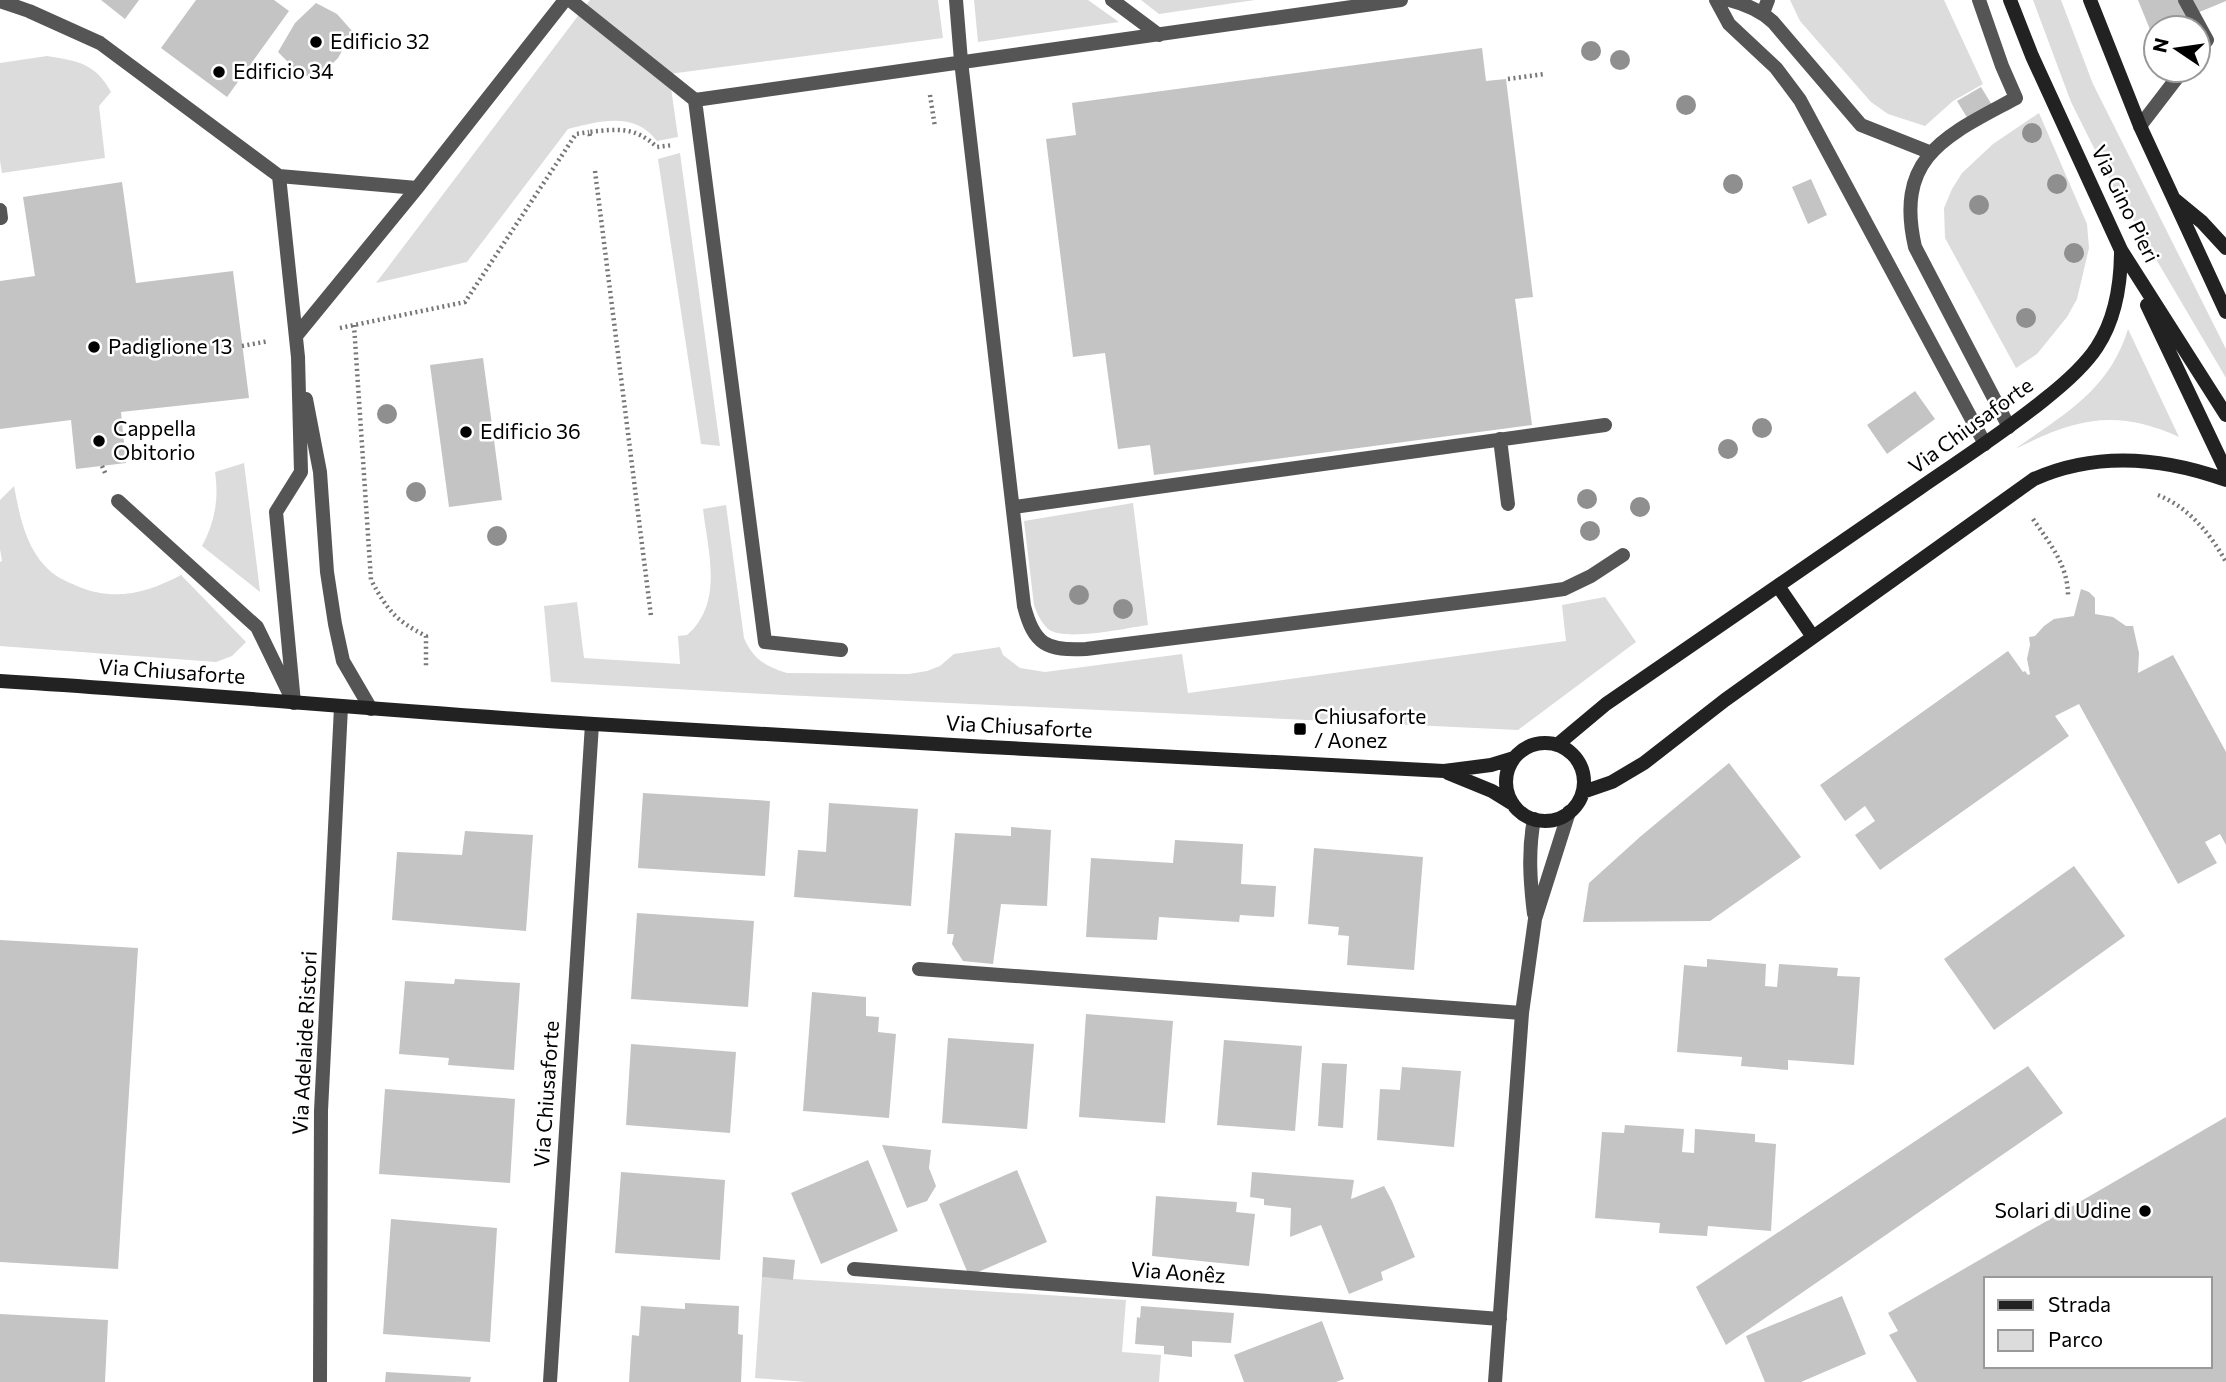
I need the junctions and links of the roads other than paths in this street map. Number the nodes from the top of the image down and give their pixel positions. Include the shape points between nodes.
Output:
1 (565, 0) edge
2 (570, 0) edge
3 (957, 0) edge
4 (1112, 0) edge
5 (1401, 0) edge
6 (1716, 0) edge
7 (1728, 0) edge
8 (1979, 0) edge
9 (2010, 0) edge
10 (2090, 0) edge
11 (0, 1) edge
12 (1334, 4) edge
13 (1766, 7) edge
14 (1159, 35) junction
15 (961, 61) junction
16 (2172, 84) edge
17 (695, 100) junction
18 (2140, 126) junction
19 (1929, 152) junction
20 (279, 176) junction
21 (417, 188) junction
22 (2171, 196) junction
23 (2226, 248) edge
24 (2121, 250) junction
25 (2226, 313) edge
26 (296, 336) junction
27 (298, 356) junction
28 (2226, 415) edge
29 (1605, 425) dead end
30 (2009, 427) junction
31 (1500, 439) junction
32 (1985, 444) junction
33 (2226, 471) edge
34 (2226, 480) edge
35 (118, 501) dead end
36 (1508, 505) dead end
37 (1014, 507) junction
38 (1623, 555) dead end
39 (1778, 586) junction
40 (1813, 637) junction
41 (841, 650) dead end
42 (0, 681) edge
43 (294, 703) junction
44 (341, 707) junction
45 (371, 709) junction
46 (592, 724) junction
47 (1557, 745) junction
48 (1514, 758) junction
49 (1444, 772) junction
50 (1583, 792) junction
51 (1513, 804) junction
52 (1569, 812) junction
53 (1534, 819) junction
54 (1535, 919) junction
55 (919, 969) dead end
56 (1522, 1013) junction
57 (853, 1269) dead end
58 (1500, 1319) junction
59 (320, 1382) edge
60 (550, 1382) edge
61 (1495, 1382) edge

1 - 21 street
2 - 17 street
3 - 15 street
4 - 14 street
5 - 12 street
6 - 32 street via 1729,24 1776,68 1800,100
7 - 13 street
8 - 19 street via 2016,98 1952,133
9 - 24 street, Via Gino Pieri
10 - 18 street
11 - 20 street via 100,43
12 - 14 street
13 - 19 street via 1861,125
14 - 15 street
15 - 17 street
15 - 37 street
16 - 18 street
17 - 41 street via 765,642
18 - 22 street
19 - 30 street via 1910,203 1915,247
20 - 21 street
20 - 26 street
21 - 26 street
22 - 23 street
22 - 25 street
24 - 28 street, Via Gino Pieri
24 - 30 street, Via Chiusaforte via 2116,304 2097,348 2062,385
24 - 33 street
26 - 27 street
27 - 43 street via 300,472 276,512
27 - 45 street via 320,472 335,624 343,661
29 - 31 street
30 - 32 street, Via Chiusaforte
31 - 36 street
31 - 37 street
32 - 39 street, Via Chiusaforte
34 - 40 street via 2198,470 2131,460 2102,460 2054,470 2034,479
35 - 43 street via 257,626
37 - 38 street via 1029,625 1043,642 1070,650 1564,589
39 - 40 street
39 - 47 street, Via Chiusaforte via 1606,704
40 - 50 street via 1627,775
42 - 43 street, Via Chiusaforte
43 - 44 street, Via Chiusaforte
44 - 45 street, Via Chiusaforte
44 - 59 street, Via Adelaide Ristori via 321,1111
45 - 46 street, Via Chiusaforte
46 - 49 street, Via Chiusaforte
46 - 60 street, Via Chiusaforte
47 - 48 street, Via Chiusaforte via 1529,746
47 - 50 street via 1574,755 1581,766
48 - 49 street, Via Chiusaforte
48 - 51 street via 1507,780
49 - 51 street, Via Chiusaforte via 1492,790
50 - 52 street
51 - 53 street, Via Chiusaforte
52 - 53 street via 1546,821
52 - 54 street
53 - 54 street via 1530,880
54 - 56 street
55 - 56 street
56 - 58 street
57 - 58 street, Via Aonêz
58 - 61 street

